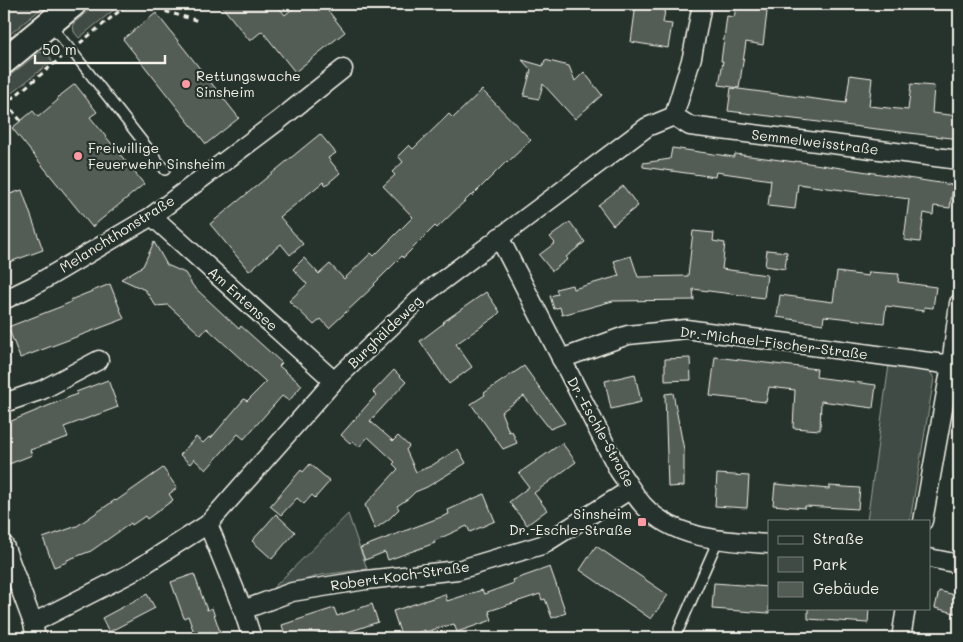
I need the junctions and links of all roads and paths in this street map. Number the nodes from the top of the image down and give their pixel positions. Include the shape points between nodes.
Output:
1 (73, 4) edge
2 (128, 4) edge
3 (160, 4) edge
4 (702, 4) edge
5 (199, 22) dead end
6 (49, 24) junction
7 (71, 50) junction
8 (4, 61) edge
9 (343, 69) dead end
10 (5, 104) edge
11 (674, 116) junction
12 (21, 120) dead end
13 (959, 160) edge
14 (165, 170) dead end
15 (152, 216) junction
16 (500, 237) junction
17 (4, 300) edge
18 (959, 303) edge
19 (562, 359) junction
20 (99, 360) dead end
21 (955, 366) edge
22 (334, 381) junction
23 (4, 404) edge
24 (631, 488) junction
25 (923, 520) edge
26 (208, 524) junction
27 (718, 540) junction
28 (4, 544) edge
29 (768, 544) edge
30 (930, 558) edge
31 (959, 564) edge
32 (243, 610) junction
33 (906, 610) edge
34 (679, 629) dead end
35 (35, 631) edge
36 (729, 637) dead end
37 (252, 638) edge
38 (739, 638) edge
39 (901, 638) edge

1 - 6 main road
2 - 7 path
3 - 5 path via 167,12
4 - 11 street via 692,57
6 - 7 lane
6 - 8 main road
7 - 10 path
7 - 14 lane
9 - 15 street, Melanchthonstraße
10 - 12 path
11 - 13 street, Semmelweisstraße via 690,126
11 - 16 street, Burghäldeweg via 647,126
15 - 17 street, Melanchthonstraße
15 - 22 street, Am Entensee
16 - 19 street, Dr.-Eschle-Straße
16 - 22 street, Burghäldeweg via 427,292
18 - 21 street
19 - 21 street, Dr.-Michael-Fischer-Straße via 628,335 686,329
19 - 24 street, Dr.-Eschle-Straße via 618,471
20 - 23 street via 42,390
21 - 25 street
22 - 26 street, Burghäldeweg
24 - 27 street, Dr.-Eschle-Straße via 644,506 671,528
24 - 32 street, Robert-Koch-Straße via 542,546 458,570 292,592
26 - 32 street
26 - 35 street, Burghäldeweg
27 - 29 street, Dr.-Eschle-Straße
27 - 34 lane
28 - 35 street
30 - 31 street
32 - 37 street
33 - 39 street
36 - 38 path

